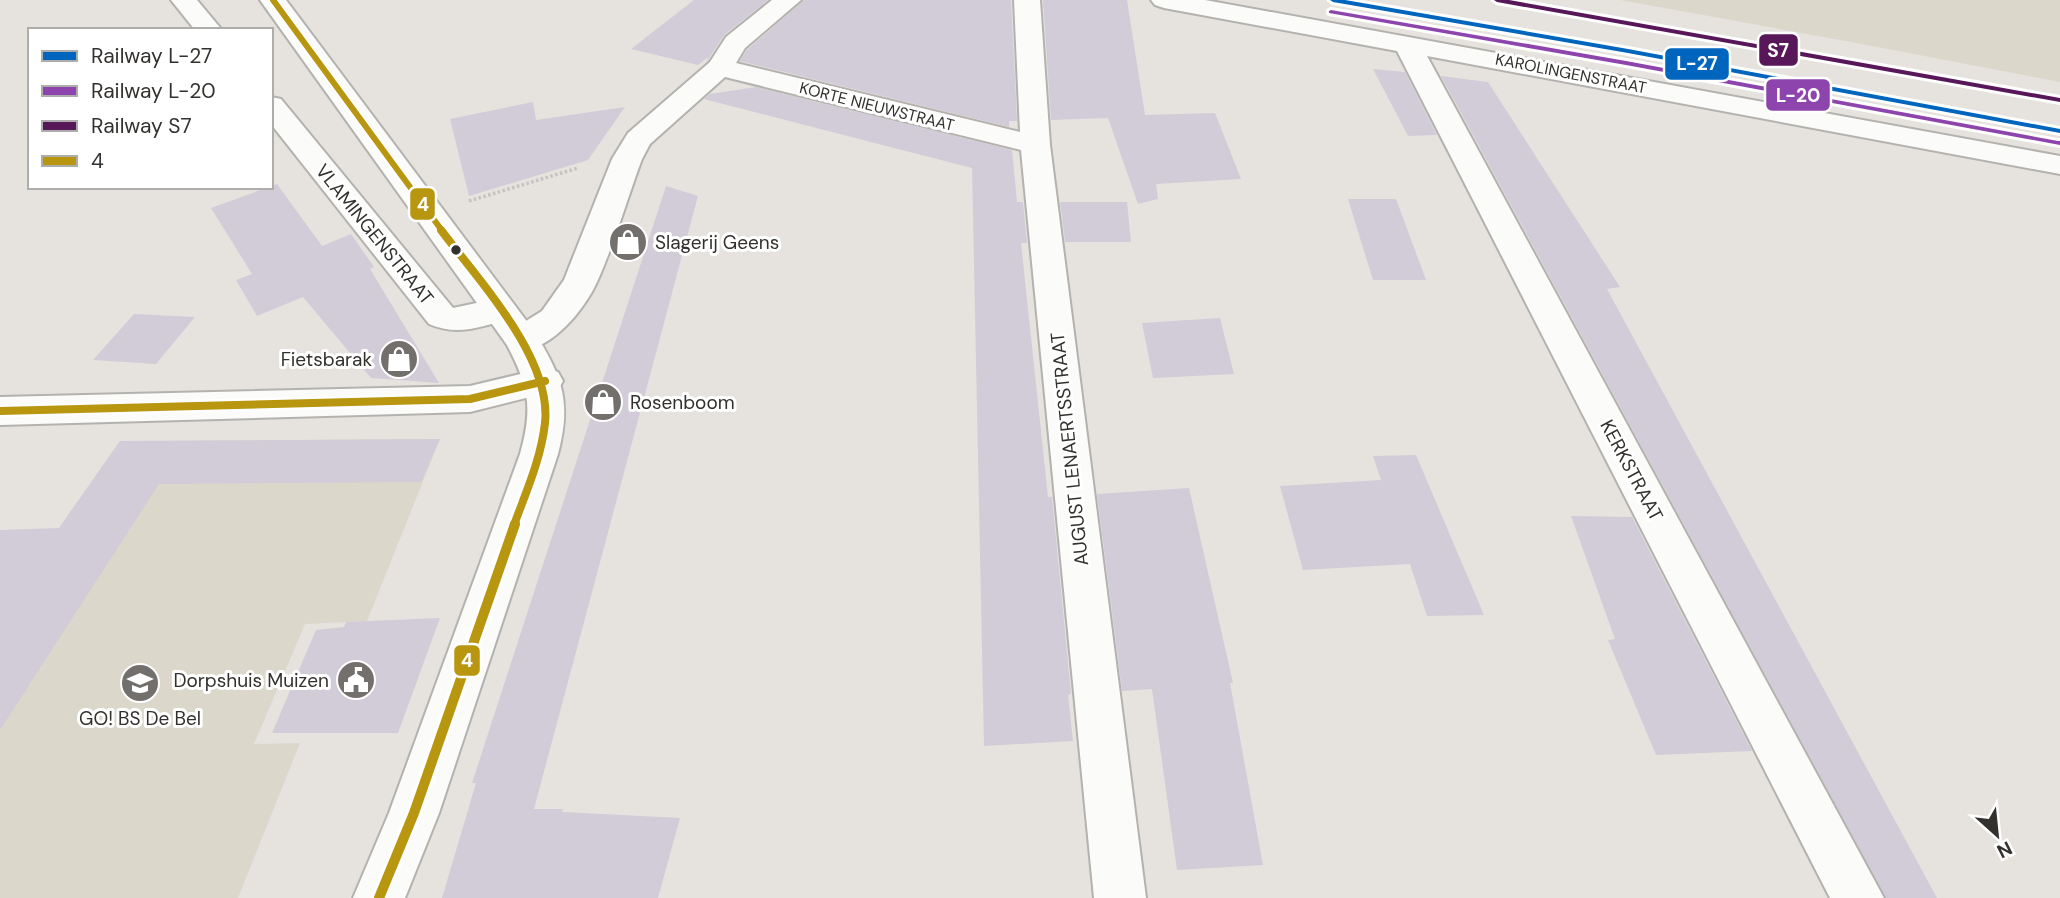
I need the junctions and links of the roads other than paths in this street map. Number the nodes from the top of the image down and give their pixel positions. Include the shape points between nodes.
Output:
1 (184, 0) edge
2 (273, 0) edge
3 (788, 0) edge
4 (1027, 0) edge
5 (1164, 0) edge
6 (207, 28) edge
7 (1406, 43) junction
8 (720, 67) junction
9 (273, 107) edge
10 (1035, 145) junction
11 (2060, 164) edge
12 (500, 310) junction
13 (522, 340) junction
14 (545, 381) junction
15 (0, 411) edge
16 (379, 898) edge
17 (1120, 898) edge
18 (1858, 898) edge

1 - 6 street
2 - 12 street
3 - 8 street via 735,43
4 - 10 street, AUGUST LENAERTSSTRAAT
5 - 7 street, KAROLINGENSTRAAT
7 - 11 street, KAROLINGENSTRAAT
7 - 18 street, KERKSTRAAT
8 - 10 street, KORTE NIEUWSTRAAT
8 - 13 street via 638,139 626,159 580,283 554,319
9 - 12 street, VLAMINGENSTRAAT via 441,316 460,320
10 - 17 street, AUGUST LENAERTSSTRAAT
12 - 13 street
13 - 14 street
14 - 15 street via 470,399
14 - 16 street via 548,422 538,454 414,813

